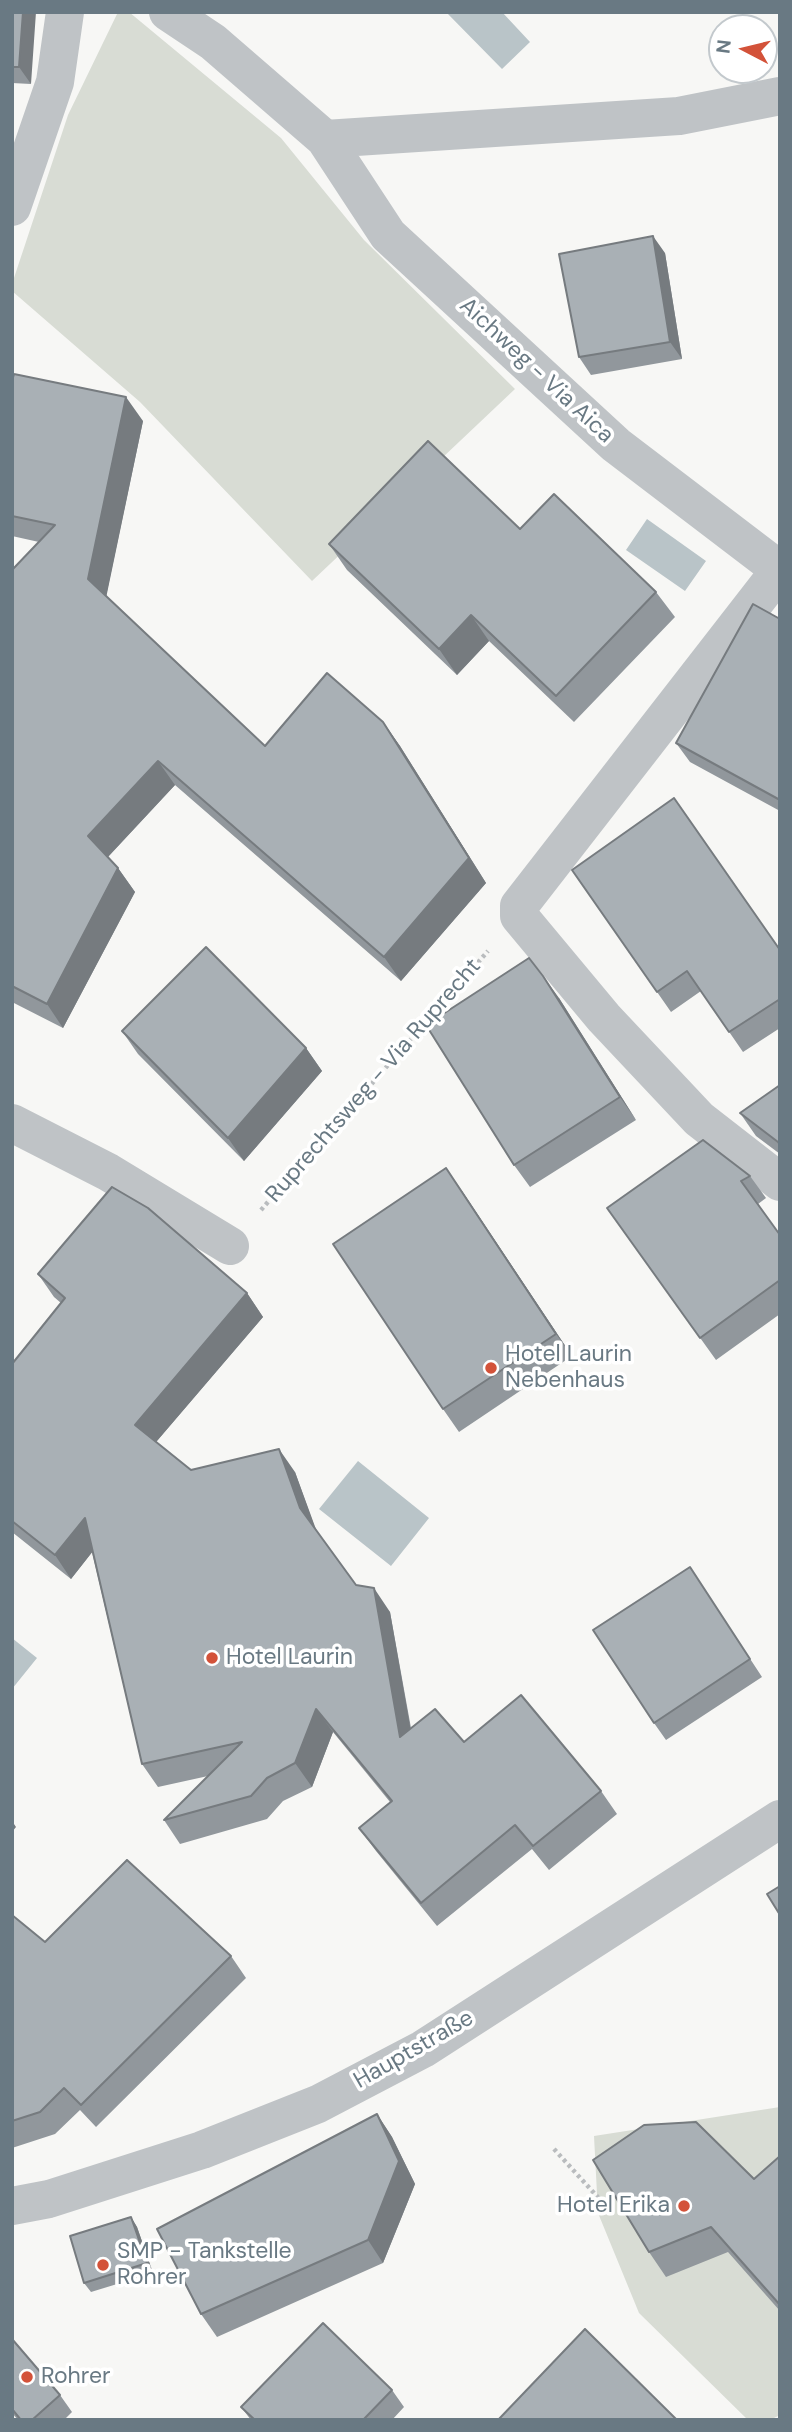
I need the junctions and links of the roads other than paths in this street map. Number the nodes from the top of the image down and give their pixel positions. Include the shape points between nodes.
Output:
1 (65, 12) edge
2 (169, 12) edge
3 (780, 96) edge
4 (325, 139) junction
5 (12, 207) edge
6 (780, 570) edge
7 (12, 1123) edge
8 (780, 1182) edge
9 (230, 1246) road end
10 (780, 1819) edge
11 (12, 2206) edge

1 - 5 street via 55,82
2 - 4 street, Aichweg - Via Aica via 213,41
3 - 4 street via 679,116
4 - 6 street, Aichweg - Via Aica via 388,235 616,445
6 - 8 street via 519,906 519,916 604,1018 699,1119
7 - 9 street via 108,1172
10 - 11 street, Hauptstraße via 423,2049 318,2104 202,2150 49,2199

